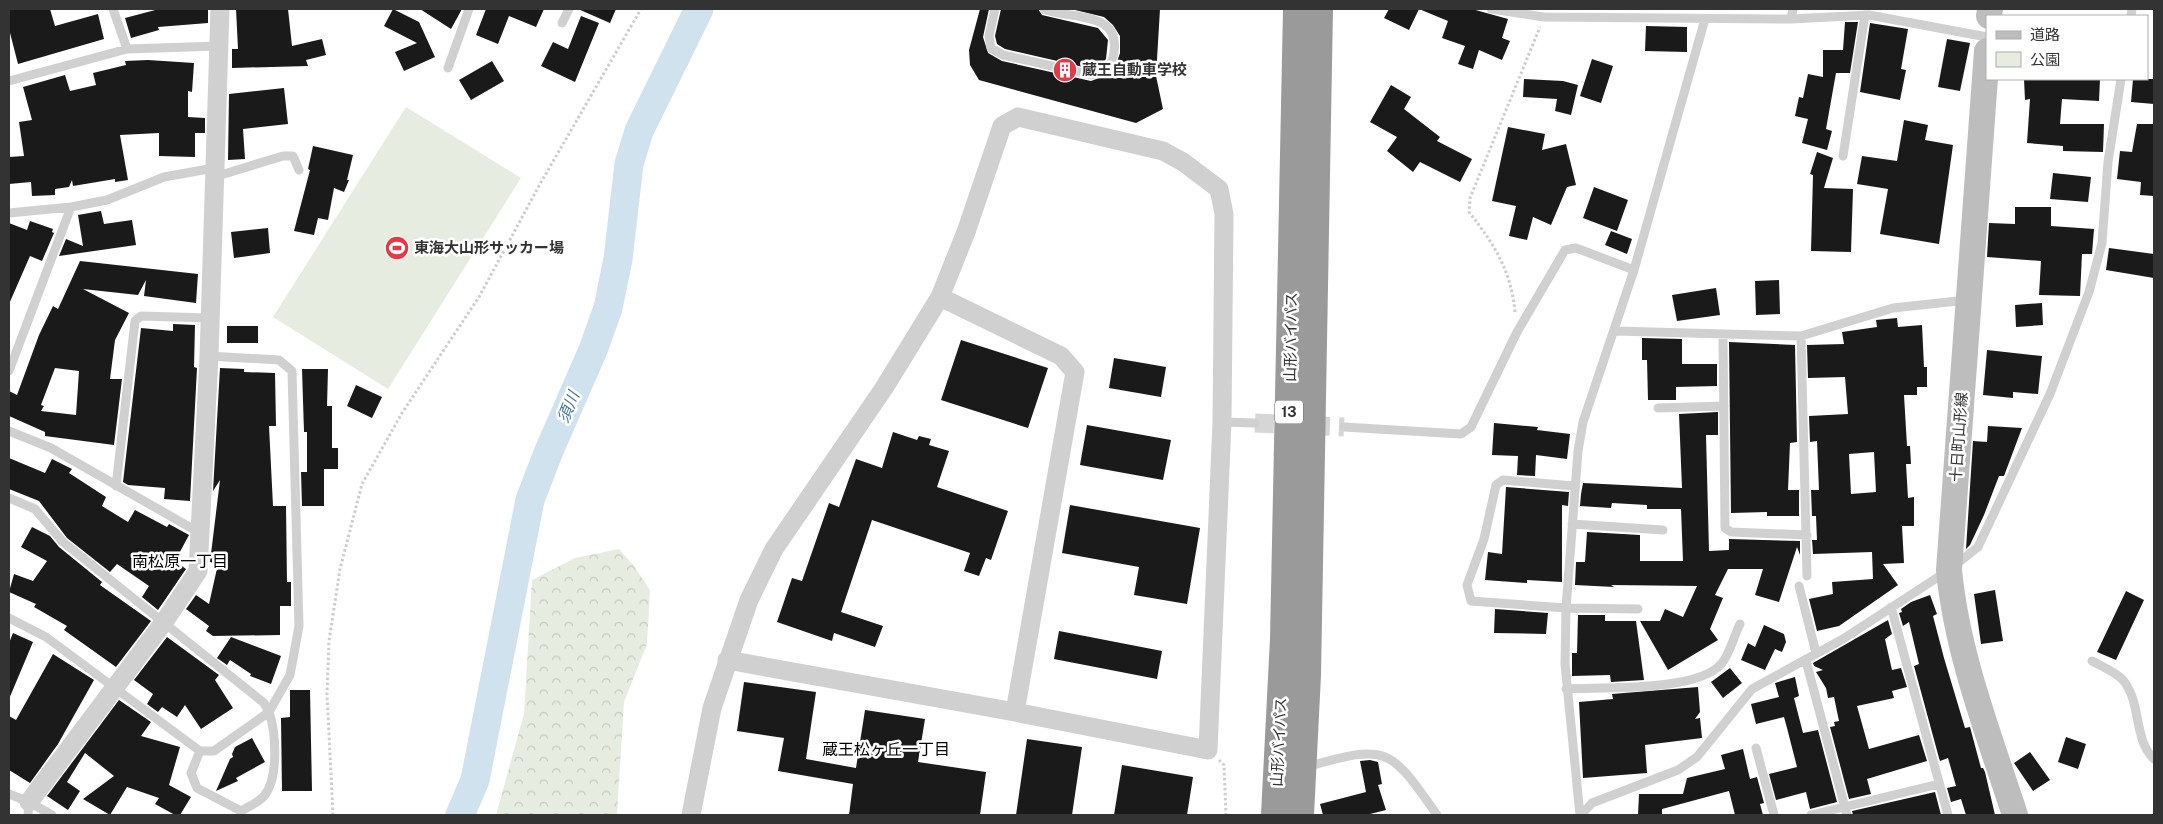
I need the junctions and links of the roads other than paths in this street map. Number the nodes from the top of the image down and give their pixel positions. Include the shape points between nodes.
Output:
1 (113, 9) edge
2 (220, 9) edge
3 (469, 9) edge
4 (569, 9) edge
5 (995, 9) edge
6 (1044, 9) edge
7 (1297, 9) edge
8 (1319, 9) edge
9 (1492, 9) edge
10 (1793, 9) edge
11 (1660, 14) edge
12 (1865, 15) junction
13 (1705, 19) junction
14 (1791, 20) junction
15 (562, 23) dead end
16 (1986, 37) edge
17 (219, 46) junction
18 (127, 49) junction
19 (1986, 64) edge
20 (448, 68) dead end
21 (2121, 80) edge
22 (9, 81) edge
23 (1843, 156) dead end
24 (299, 170) dead end
25 (214, 173) junction
26 (71, 207) junction
27 (9, 214) edge
28 (1634, 270) junction
29 (940, 297) junction
30 (1968, 300) junction
31 (210, 318) junction
32 (1615, 331) junction
33 (1722, 335) junction
34 (1801, 336) junction
35 (209, 356) junction
36 (9, 371) edge
37 (1724, 406) junction
38 (1658, 408) dead end
39 (1222, 422) junction
40 (1255, 423) tunnel mouth
41 (1344, 427) tunnel mouth
42 (9, 431) edge
43 (116, 486) junction
44 (1574, 486) junction
45 (9, 498) edge
46 (1572, 524) junction
47 (1662, 530) dead end
48 (201, 533) junction
49 (1807, 535) junction
50 (1949, 570) junction
51 (1807, 576) dead end
52 (1799, 586) dead end
53 (1891, 607) junction
54 (1566, 608) junction
55 (1638, 609) dead end
56 (9, 618) edge
57 (164, 622) junction
58 (1740, 624) dead end
59 (1816, 653) junction
60 (727, 660) junction
61 (1806, 661) junction
62 (2092, 661) dead end
63 (114, 686) junction
64 (1566, 689) junction
65 (269, 712) junction
66 (1015, 712) junction
67 (1756, 748) dead end
68 (200, 751) junction
69 (2154, 760) edge
70 (1303, 768) junction
71 (1939, 784) junction
72 (9, 794) edge
73 (29, 808) edge
74 (1846, 811) edge
75 (52, 815) edge
76 (691, 815) edge
77 (1275, 815) edge
78 (1300, 815) edge
79 (1437, 815) edge
80 (1581, 815) edge
81 (1774, 815) edge
82 (1811, 815) edge
83 (1948, 815) edge
84 (2015, 815) edge

1 - 18 lane
2 - 17 street
3 - 20 lane
4 - 15 lane
5 - 6 lane via 989,36 991,48 1003,55 1092,74 1106,70 1113,60 1116,42 1112,30 1102,22
7 - 77 highway, 山形バイパス / 13 via 1284,640
8 - 70 highway, 山形バイパス / 13
9 - 11 lane via 1544,17
10 - 14 lane
11 - 13 lane
12 - 14 lane
12 - 16 lane
12 - 23 lane
13 - 14 lane
13 - 28 lane
17 - 18 lane
17 - 25 street
18 - 22 lane
19 - 30 main road, 十日町山形線
21 - 50 lane via 2108,162 2102,243 2089,292 2050,394 1978,547
24 - 25 lane via 293,156 284,156
25 - 26 lane via 164,177 107,200
25 - 31 street
26 - 27 lane
26 - 36 lane
28 - 32 lane
28 - 41 lane via 1576,248 1565,250 1517,332 1471,427 1461,434
29 - 39 street via 1002,126 1018,117 1163,151 1219,189 1224,214
29 - 60 street via 884,388 774,549 749,600
29 - 66 street via 1061,356 1075,372
30 - 34 lane via 1893,308
30 - 50 main road, 十日町山形線
31 - 35 street
31 - 43 lane via 141,316 135,321
32 - 33 lane
32 - 44 lane via 1583,422
33 - 34 lane
33 - 37 lane
34 - 49 lane
35 - 48 street
35 - 65 lane via 279,360 292,371 299,626 290,675
37 - 38 lane
37 - 49 lane via 1725,528 1732,532
39 - 40 lane
39 - 66 street via 1208,750
42 - 43 lane via 50,448
43 - 48 lane
44 - 46 lane
44 - 54 lane via 1503,480 1496,485 1484,539 1468,585 1471,601
45 - 57 lane via 35,509 63,542
46 - 47 lane
46 - 54 lane
48 - 57 street via 198,571
49 - 51 lane
50 - 53 lane
50 - 84 main road, 十日町山形線 via 1961,644
52 - 59 lane
53 - 59 lane
53 - 71 lane
54 - 55 lane
54 - 64 lane
56 - 63 lane via 46,637
57 - 63 street
57 - 65 lane via 264,704
58 - 64 lane via 1722,663 1703,677 1678,684
59 - 61 lane
60 - 66 street
60 - 76 street via 712,708
61 - 74 lane
61 - 80 lane via 1752,689 1697,757 1678,770 1592,803
62 - 69 lane via 2122,679 2136,704 2140,732
63 - 68 lane
63 - 73 street
64 - 80 lane
65 - 68 lane via 214,751
65 - 68 lane via 273,725 274,775 264,796 241,811 197,788 191,773
67 - 81 lane
70 - 78 highway, 山形バイパス / 13
70 - 79 lane via 1353,754 1375,753 1394,761 1409,775
71 - 74 lane
71 - 83 lane
72 - 73 lane
73 - 75 lane
74 - 82 lane

